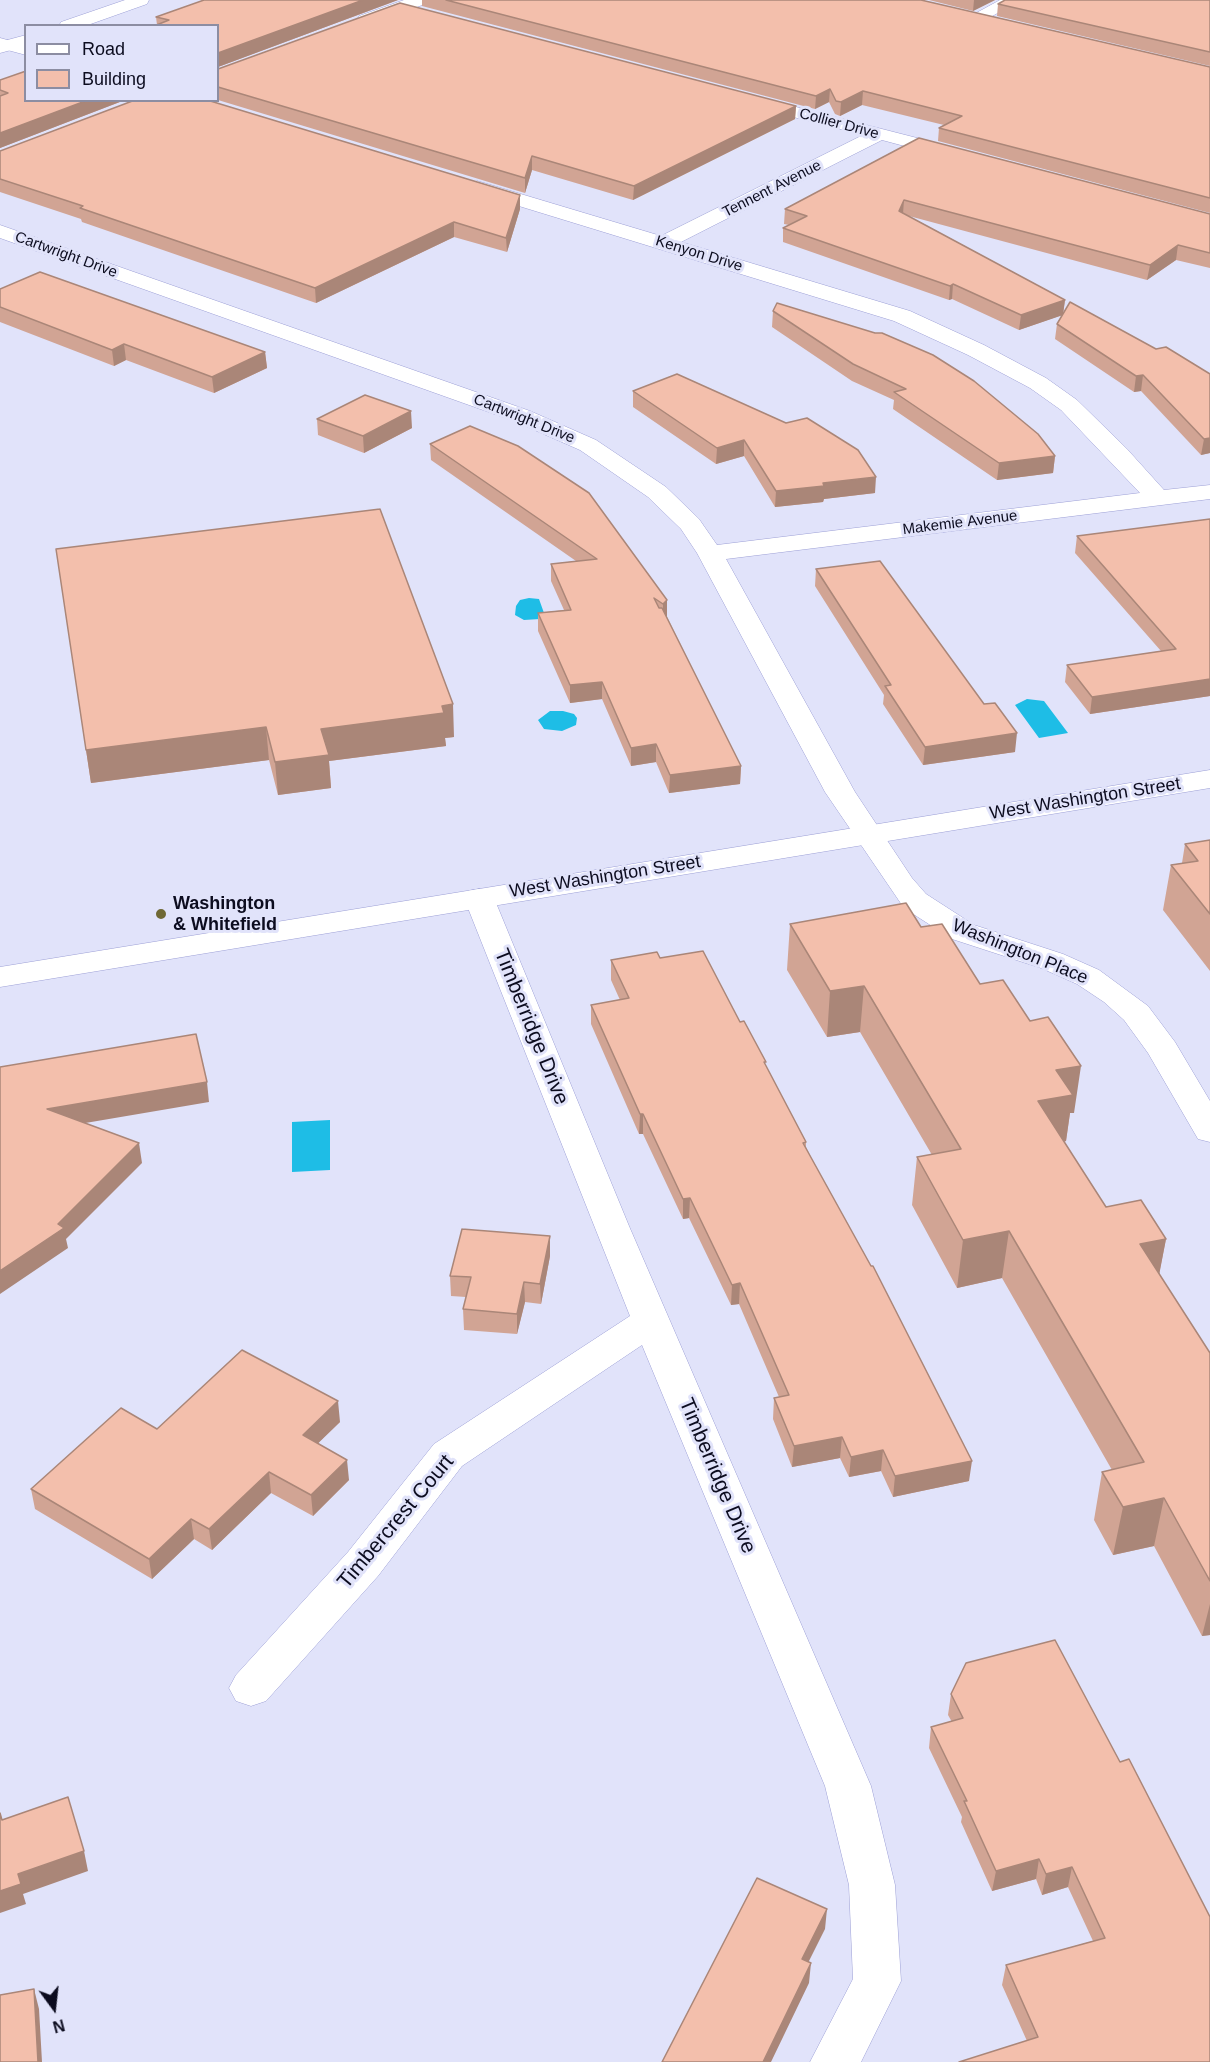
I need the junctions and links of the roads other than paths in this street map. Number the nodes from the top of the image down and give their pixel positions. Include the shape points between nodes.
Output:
1 (141, 0) edge
2 (1014, 0) edge
3 (424, 8) edge
4 (953, 13) edge
5 (975, 18) junction
6 (998, 23) edge
7 (73, 24) edge
8 (346, 27) edge
9 (741, 98) edge
10 (880, 134) junction
11 (969, 158) edge
12 (461, 182) edge
13 (0, 231) edge
14 (664, 243) junction
15 (1210, 492) edge
16 (1158, 498) junction
17 (710, 553) junction
18 (1210, 779) edge
19 (867, 834) junction
20 (479, 898) junction
21 (0, 977) edge
22 (1210, 1131) edge
23 (651, 1321) junction
24 (251, 1688) dead end
25 (836, 2062) edge

1 - 7 street
2 - 5 street
3 - 8 street via 399,7
4 - 5 street
5 - 6 street
9 - 10 street, Collier Drive
10 - 11 street, Collier Drive
10 - 14 street, Tennent Avenue
12 - 14 street, Kenyon Drive
13 - 17 street, Cartwright Drive via 522,416 588,445 657,492 690,524
14 - 16 street, Kenyon Drive via 902,316 1009,367 1069,405
15 - 16 street, Makemie Avenue
16 - 17 street, Makemie Avenue
17 - 19 street, Cartwright Drive
18 - 19 street, West Washington Street
19 - 20 street, West Washington Street
19 - 22 street, Washington Place via 915,901 937,917 963,932 1088,977 1136,1013 1163,1048
20 - 21 street, West Washington Street
20 - 23 street, Timberridge Drive
23 - 24 street, Timbercrest Court via 448,1455 363,1564
23 - 25 street, Timberridge Drive via 848,1785 872,1885 876,1981

